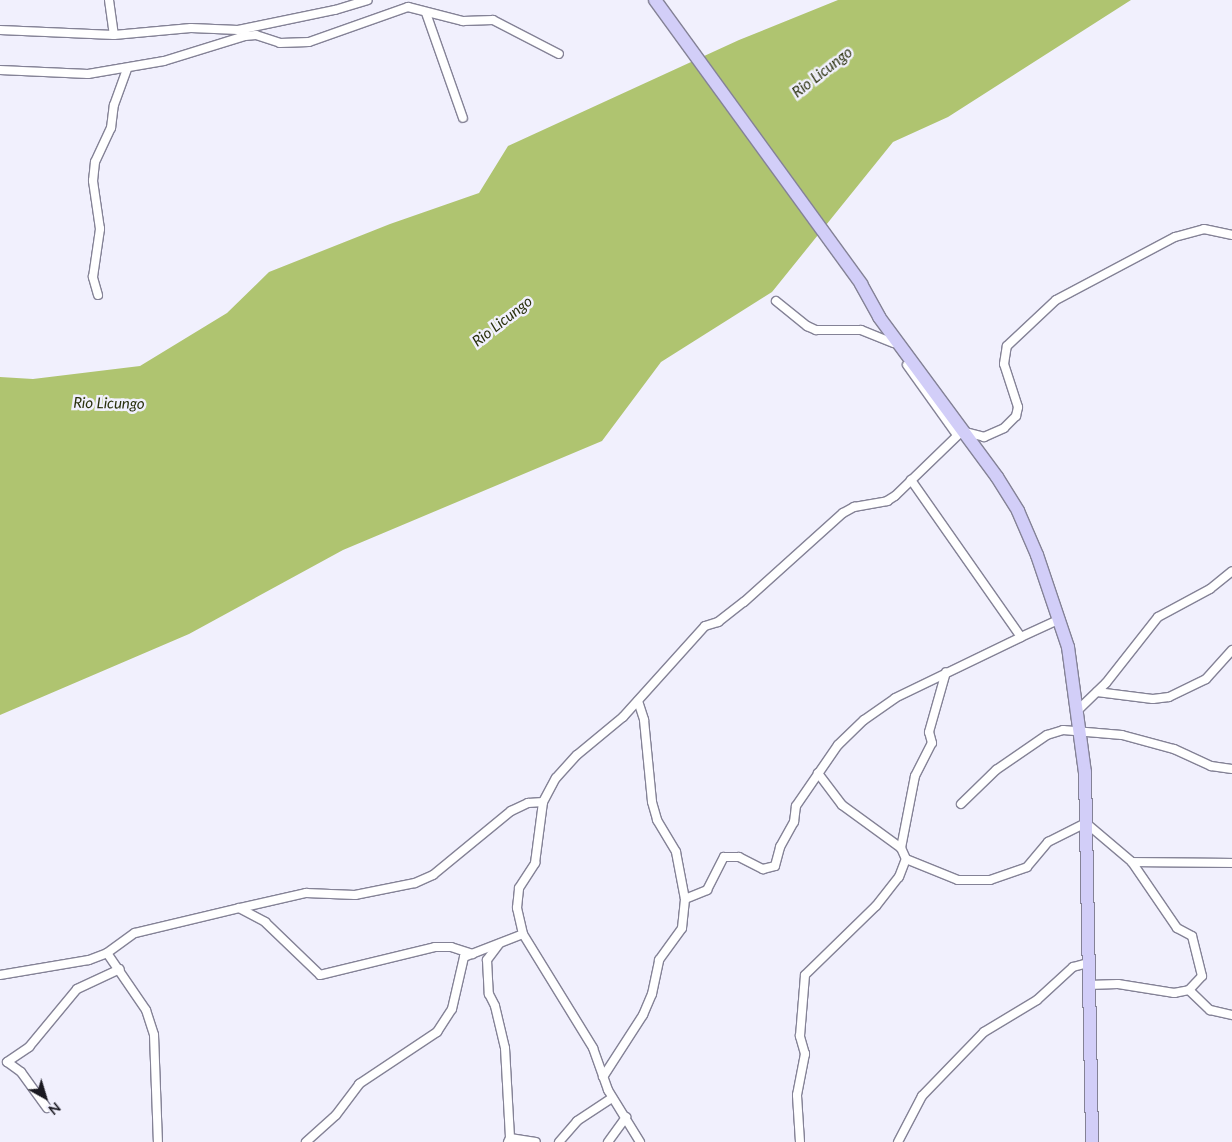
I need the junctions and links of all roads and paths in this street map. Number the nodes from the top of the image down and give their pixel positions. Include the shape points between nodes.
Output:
1 (108, 0) edge
2 (367, 0) edge
3 (655, 0) edge
4 (426, 13) junction
5 (0, 30) edge
6 (114, 35) junction
7 (559, 54) dead end
8 (0, 70) edge
9 (127, 70) junction
10 (463, 118) dead end
11 (1232, 235) edge
12 (98, 295) dead end
13 (776, 301) dead end
14 (959, 433) junction
15 (912, 480) junction
16 (1232, 571) edge
17 (1060, 619) junction
18 (1021, 637) junction
19 (1232, 650) edge
20 (946, 672) junction
21 (1098, 692) junction
22 (638, 701) junction
23 (1077, 711) junction
24 (1080, 733) junction
25 (1232, 769) edge
26 (818, 773) junction
27 (543, 802) junction
28 (961, 804) dead end
29 (1086, 824) junction
30 (901, 848) junction
31 (906, 859) junction
32 (1132, 862) junction
33 (1232, 863) edge
34 (685, 899) junction
35 (239, 908) junction
36 (523, 934) junction
37 (499, 944) junction
38 (107, 953) junction
39 (473, 954) junction
40 (1088, 963) junction
41 (120, 969) junction
42 (0, 975) edge
43 (1088, 985) junction
44 (1189, 990) junction
45 (1232, 1016) edge
46 (603, 1076) junction
47 (612, 1098) junction
48 (47, 1108) dead end
49 (626, 1117) junction
50 (509, 1140) edge
51 (158, 1142) edge
52 (306, 1142) edge
53 (536, 1142) edge
54 (559, 1142) edge
55 (608, 1142) edge
56 (640, 1142) edge
57 (800, 1142) edge
58 (898, 1142) edge
59 (1092, 1142) edge

1 - 6 street
2 - 6 street via 262,27 238,30 191,28
3 - 14 highway via 861,284 879,318
4 - 7 street via 463,21 493,20
4 - 9 street via 416,8 397,9 309,42 280,44 256,35 245,36
4 - 10 street
5 - 6 street
8 - 9 street via 88,74
9 - 12 street via 114,105 110,128 95,162 93,181 100,228 93,277
11 - 14 street via 1204,229 1175,237 1056,300 1007,346 1004,364 1018,407 1016,416 1004,428 984,437
13 - 14 street via 799,322 816,330 861,330 891,339
14 - 15 street
14 - 17 highway via 1018,512
15 - 18 street
15 - 22 street via 887,501 854,507 837,517 744,602 718,622 704,626
16 - 21 street via 1210,589 1158,617
17 - 18 street
17 - 23 highway via 1068,647
18 - 20 street
19 - 21 street via 1206,679 1169,698
20 - 26 street via 876,710 838,745
20 - 30 street via 929,732 932,743 915,776
21 - 23 street
22 - 27 street via 556,778
22 - 34 street via 644,720 652,802 657,820 676,852
23 - 24 highway
24 - 25 street via 1122,735 1174,749 1211,766
24 - 28 street via 1063,730 1047,735 996,770
24 - 29 highway
26 - 30 street via 842,805
26 - 34 street via 796,806 794,822 780,847 775,866 763,869 739,856 725,857 707,890
27 - 35 street via 528,803 511,811 433,875 415,883 354,896 306,893
27 - 36 street via 538,852 518,894
29 - 31 street via 1048,842 1027,867 990,880 958,880
29 - 32 street
29 - 40 highway
30 - 31 street
31 - 57 street via 899,877 876,906 805,975 800,1036 805,1054 797,1095
32 - 33 street
32 - 44 street via 1177,928 1192,936 1202,976
34 - 46 street via 682,928 659,960 651,984 652,994 643,1015
35 - 38 street via 135,933
35 - 39 street via 265,922 320,975 435,947 451,947
36 - 37 street
36 - 46 street via 593,1048
37 - 39 street
37 - 50 street via 488,960 489,994 495,1006 504,1048
38 - 41 street
38 - 42 street via 89,960
39 - 52 street via 464,957 461,963 452,1010 437,1032 359,1084 336,1115
40 - 43 highway
40 - 58 street via 1073,967 1037,1000 984,1032 922,1096
41 - 48 street via 76,989 29,1047 6,1062 22,1072
41 - 51 street via 146,1010 154,1035
43 - 44 street via 1118,984 1174,993
43 - 59 highway
44 - 45 street via 1210,1010
46 - 47 street
47 - 49 street
47 - 54 street via 577,1121
49 - 55 street
49 - 56 street
50 - 53 street

